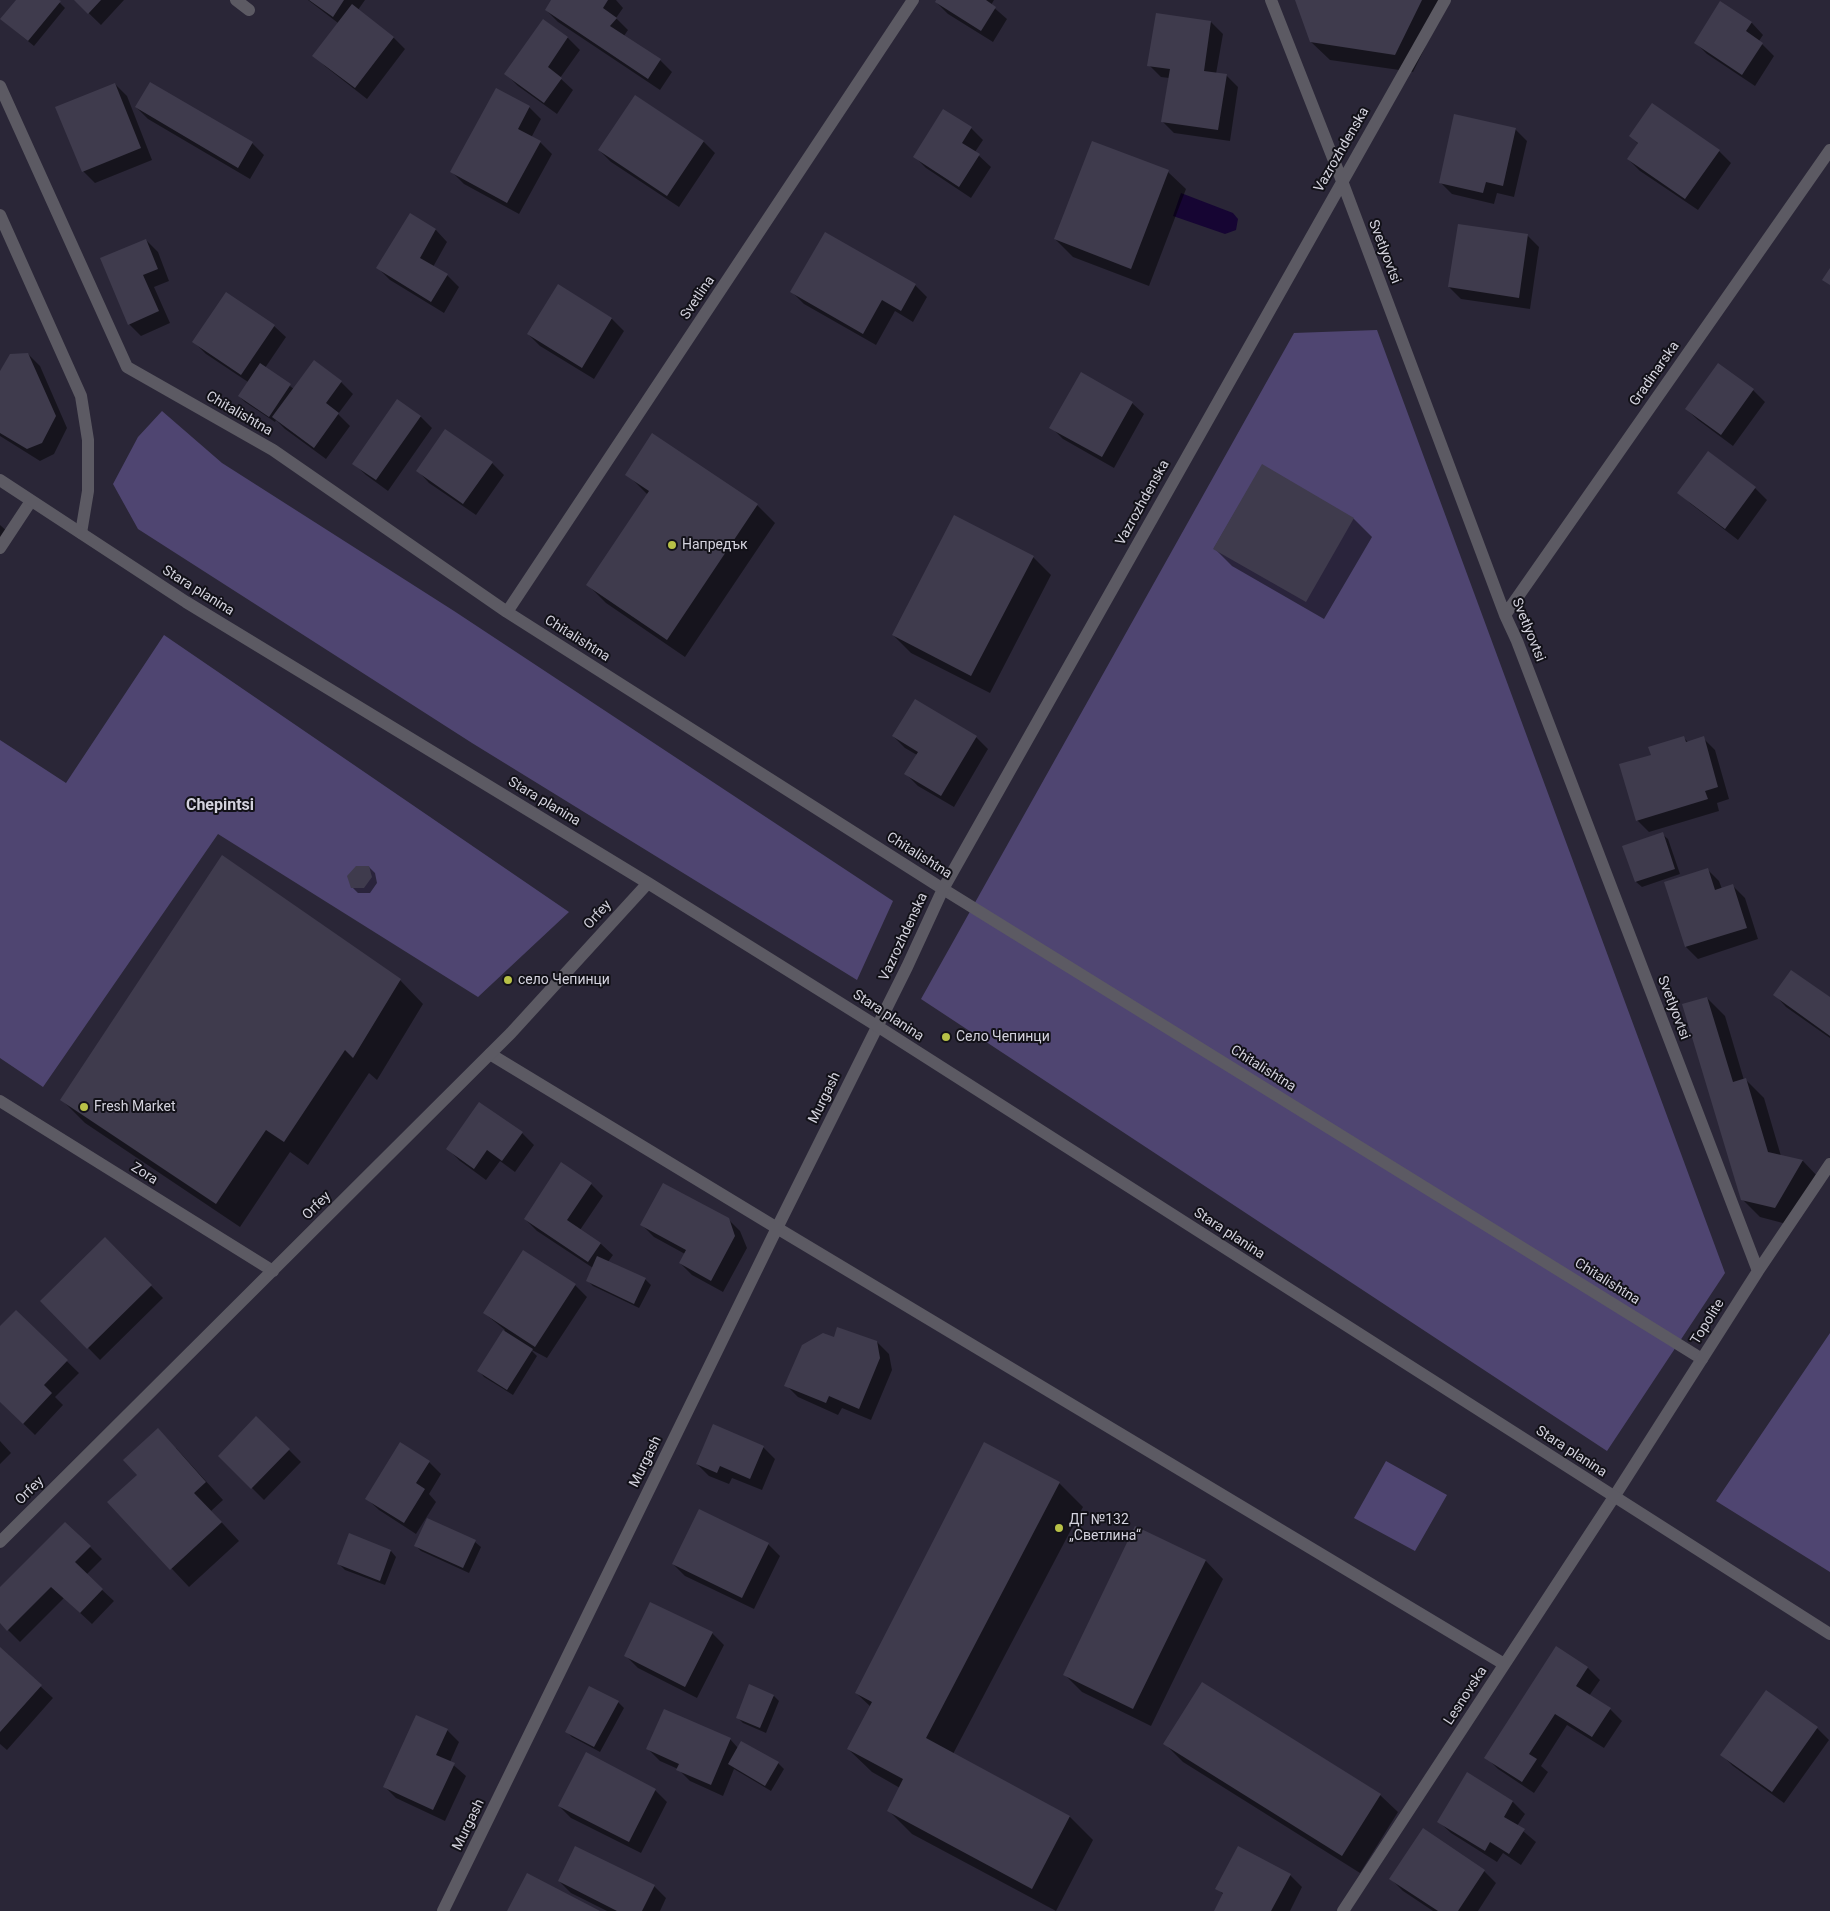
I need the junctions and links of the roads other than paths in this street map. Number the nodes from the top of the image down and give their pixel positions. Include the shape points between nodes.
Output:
1 (236, 0) edge
2 (914, 0) edge
3 (1271, 0) edge
4 (1445, 0) edge
5 (249, 10) dead end
6 (0, 86) edge
7 (1830, 150) edge
8 (1342, 181) junction
9 (0, 215) edge
10 (0, 480) edge
11 (31, 502) junction
12 (81, 533) junction
13 (0, 548) edge
14 (507, 612) junction
15 (1505, 615) junction
16 (648, 883) junction
17 (943, 889) junction
18 (877, 1026) junction
19 (490, 1054) junction
20 (0, 1101) edge
21 (1830, 1164) edge
22 (777, 1228) junction
23 (274, 1271) junction
24 (1758, 1271) junction
25 (1702, 1359) junction
26 (1614, 1497) junction
27 (0, 1542) edge
28 (1830, 1634) edge
29 (1504, 1664) junction
30 (443, 1911) edge
31 (1343, 1911) edge

1 - 5 street
2 - 14 street, Svetlina
3 - 8 street, Svetlyovtsi
4 - 8 street, Vazrozhdenska
6 - 14 street, Chitalishtna via 127,367 273,450
7 - 15 street, Gradinarska
8 - 15 street, Svetlyovtsi
8 - 17 street, Vazrozhdenska
9 - 12 street via 81,396 88,440 88,491
10 - 11 street, Stara planina
11 - 12 street, Stara planina
11 - 13 street
12 - 16 street, Stara planina via 186,602
14 - 17 street, Chitalishtna
15 - 24 street, Svetlyovtsi
16 - 18 street, Stara planina
16 - 19 street, Orfey
17 - 18 street, Vazrozhdenska
17 - 25 street, Chitalishtna
18 - 22 street, Murgash
18 - 26 street, Stara planina
19 - 22 street
19 - 23 street, Orfey
20 - 23 street, Zora
21 - 24 street, Topolite
22 - 29 street
22 - 30 street, Murgash
23 - 27 street, Orfey
24 - 25 street, Topolite
25 - 26 street, Topolite
26 - 28 street, Stara planina
26 - 29 street, Lesnovska
29 - 31 street, Lesnovska

